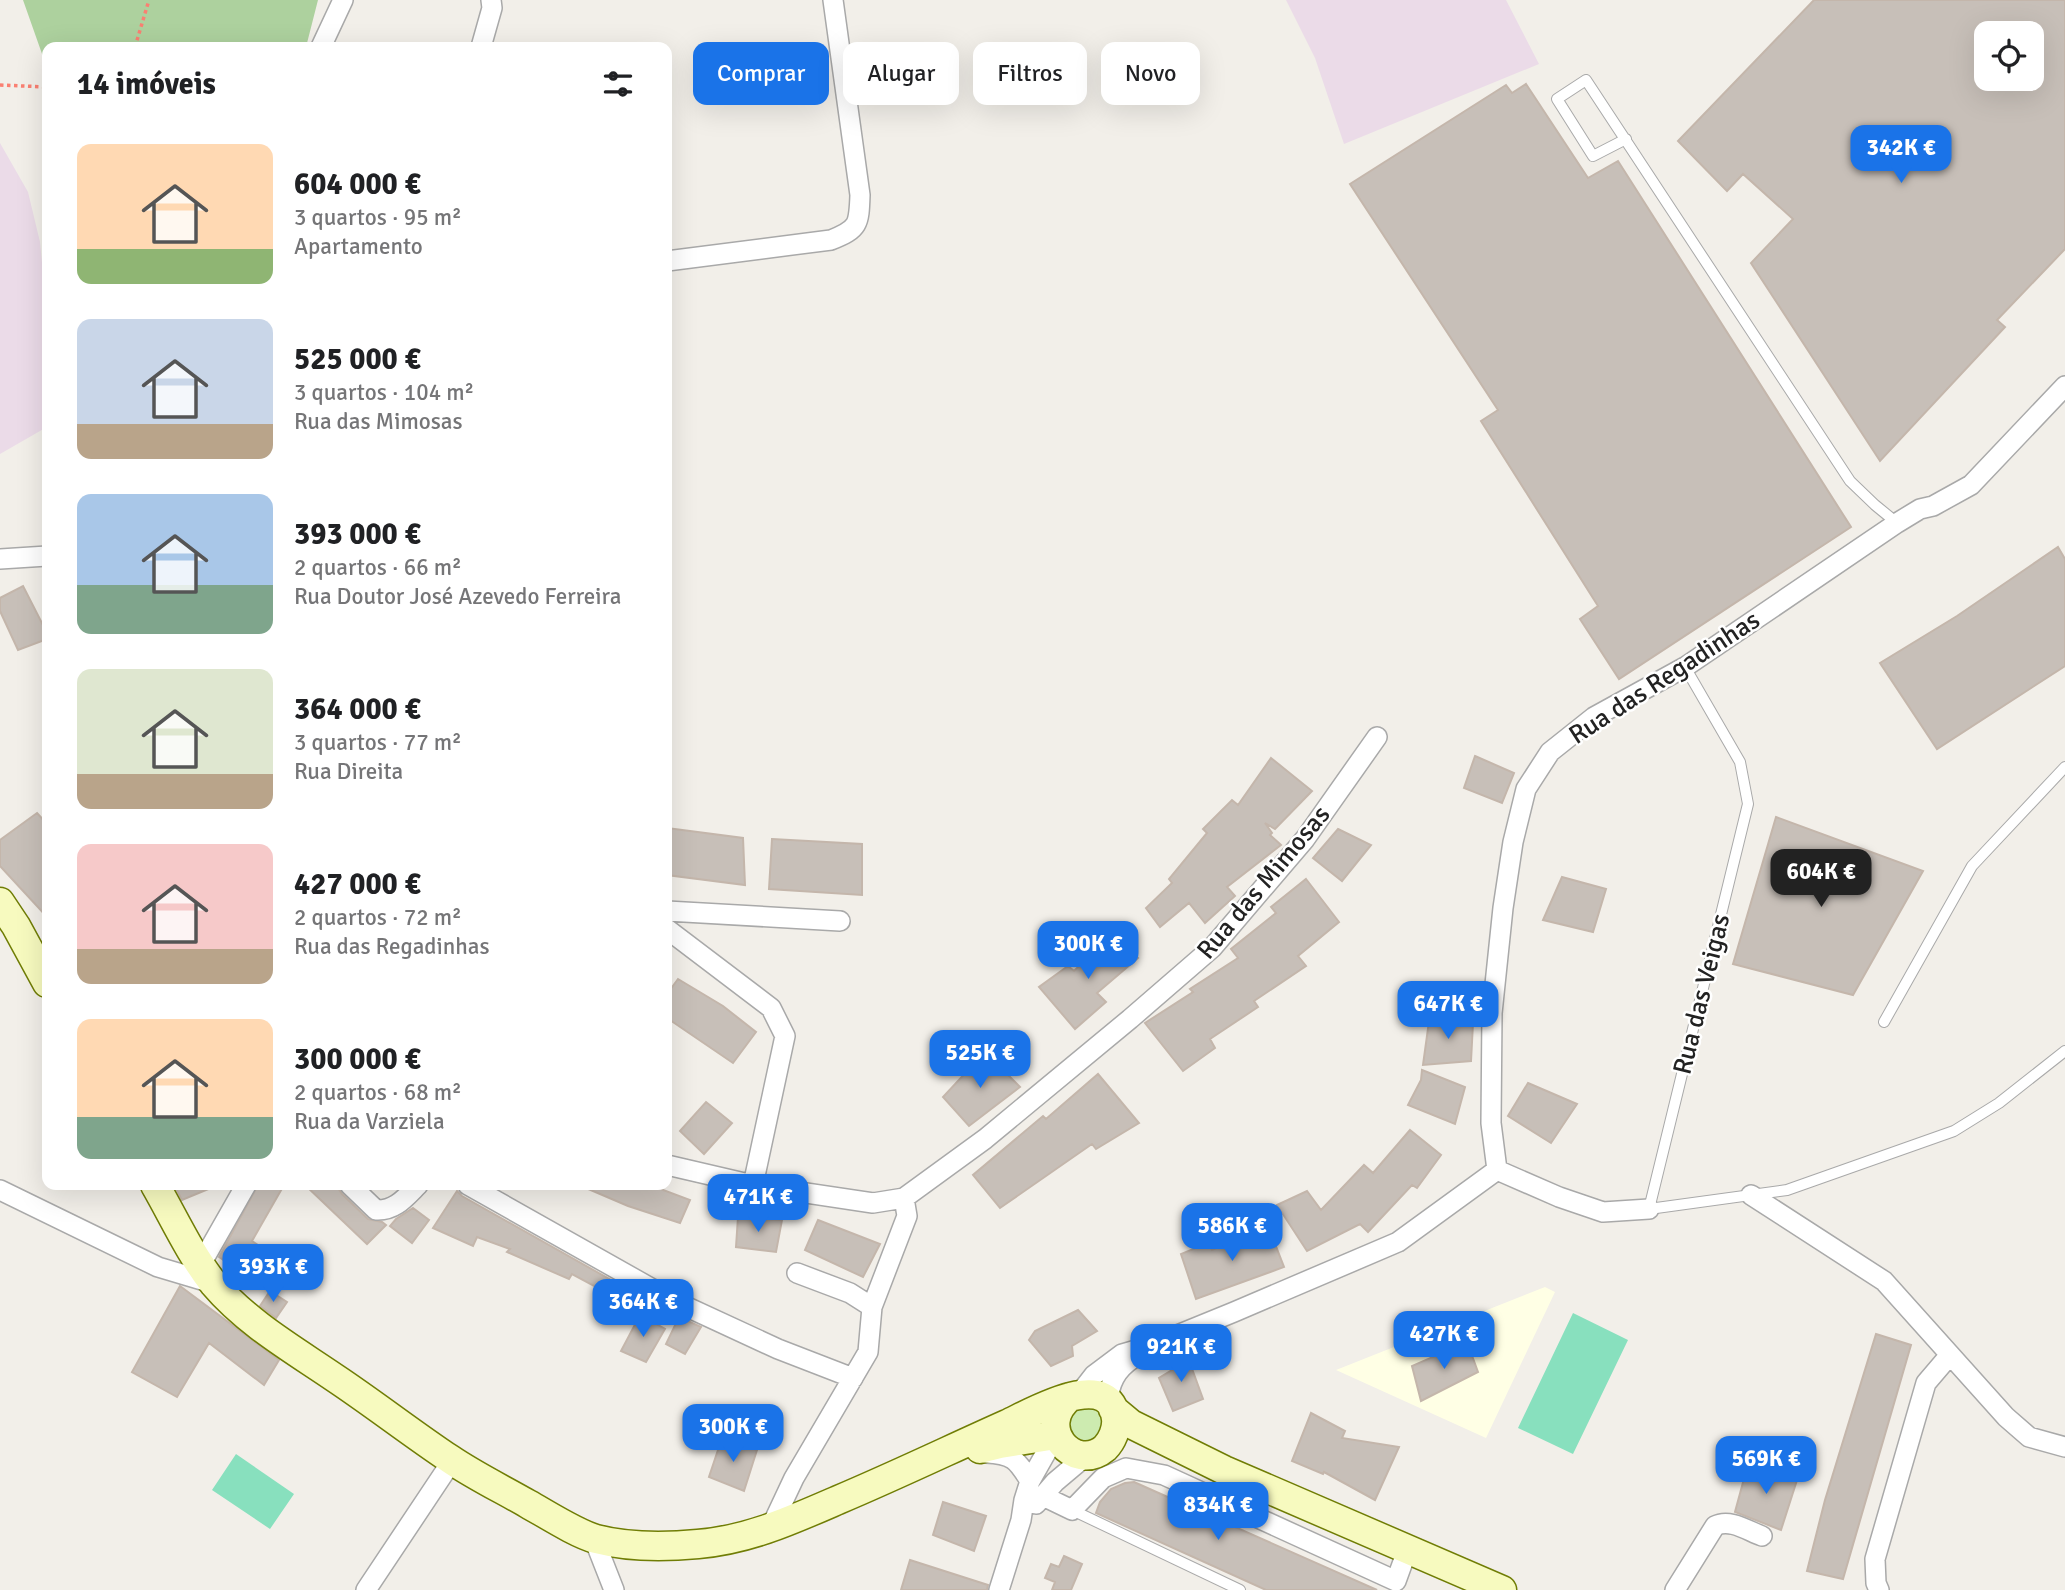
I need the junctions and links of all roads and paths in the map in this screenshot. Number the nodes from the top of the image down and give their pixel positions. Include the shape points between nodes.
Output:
1 (149, 0) edge
2 (343, 0) edge
3 (491, 0) edge
4 (833, 0) edge
5 (136, 42) edge
6 (323, 42) edge
7 (482, 42) edge
8 (0, 85) edge
9 (42, 87) edge
10 (1626, 139) junction
11 (672, 260) edge
12 (2063, 394) edge
13 (1897, 523) junction
14 (42, 556) edge
15 (0, 559) edge
16 (1685, 667) junction
17 (1377, 737) dead end
18 (2065, 767) edge
19 (0, 902) edge
20 (672, 911) edge
21 (840, 921) dead end
22 (672, 933) edge
23 (42, 975) edge
24 (1884, 1022) dead end
25 (2065, 1051) edge
26 (672, 1166) edge
27 (1497, 1170) junction
28 (753, 1185) junction
29 (0, 1190) edge
30 (158, 1190) edge
31 (243, 1190) edge
32 (355, 1190) edge
33 (413, 1190) edge
34 (477, 1190) edge
35 (1752, 1195) junction
36 (904, 1198) junction
37 (1649, 1209) junction
38 (797, 1273) dead end
39 (200, 1274) junction
40 (873, 1307) junction
41 (1153, 1345) junction
42 (1949, 1356) junction
43 (853, 1378) junction
44 (1075, 1395) junction
45 (1110, 1406) junction
46 (1056, 1435) junction
47 (2065, 1447) edge
48 (1096, 1451) junction
49 (971, 1452) junction
50 (452, 1461) junction
51 (914, 1467) junction
52 (1224, 1470) junction
53 (1036, 1489) junction
54 (1072, 1510) junction
55 (770, 1529) junction
56 (1762, 1536) dead end
57 (594, 1539) junction
58 (1408, 1548) junction
59 (366, 1590) edge
60 (614, 1590) edge
61 (999, 1590) edge
62 (1240, 1590) edge
63 (1502, 1590) edge
64 (1675, 1590) edge
65 (1879, 1590) edge

1 - 5 path
2 - 6 street
3 - 7 street
4 - 11 street via 860,195 859,219 852,232 831,240
8 - 9 path
10 - 10 lane via 1593,156 1557,99 1586,80
10 - 13 lane via 1850,481
12 - 13 street, Rua das Regadinhas via 1971,485
13 - 16 street, Rua das Regadinhas
14 - 15 street
16 - 27 street, Rua das Regadinhas via 1594,718 1550,752 1526,789 1513,842 1492,1013 1491,1123
16 - 37 lane, Rua das Veigas via 1740,762 1748,804
17 - 36 street, Rua das Mimosas via 1304,839 1212,948 985,1139
18 - 24 lane via 1972,866
19 - 23 main road
20 - 21 street
22 - 28 street via 771,1008 785,1037
25 - 35 lane via 1999,1103 1954,1131 1787,1190
26 - 28 street
27 - 37 street via 1603,1212
27 - 41 street via 1398,1242
28 - 36 street via 873,1203
29 - 39 street via 158,1267
30 - 39 main road
31 - 39 street
32 - 33 street via 376,1210 387,1211
34 - 43 street via 672,1300
35 - 37 lane
35 - 42 street via 1884,1281
36 - 40 street via 907,1216
38 - 40 street
39 - 50 main road via 261,1327
40 - 43 street via 868,1352
41 - 44 street via 1122,1354
41 - 45 street via 1112,1379
42 - 47 street via 2029,1437
42 - 65 street via 1926,1383 1875,1559
43 - 55 street via 794,1478
44 - 45 main road via 1091,1393
44 - 46 main road via 1056,1413
44 - 51 main road
45 - 48 main road via 1116,1420 1114,1436
45 - 52 main road via 1131,1424
46 - 48 main road via 1069,1450
46 - 49 main road
46 - 53 street
48 - 52 main road via 1129,1447 1158,1451
48 - 53 street via 1055,1482
49 - 51 main road
49 - 53 street via 1014,1458
50 - 57 main road
50 - 59 street
51 - 55 main road
52 - 58 main road
53 - 54 street
53 - 61 street via 1024,1500
54 - 58 street via 1103,1478 1126,1468 1164,1475 1396,1581
54 - 62 lane
55 - 57 main road via 698,1544 645,1545
56 - 64 street via 1722,1522
57 - 60 street
58 - 63 main road

